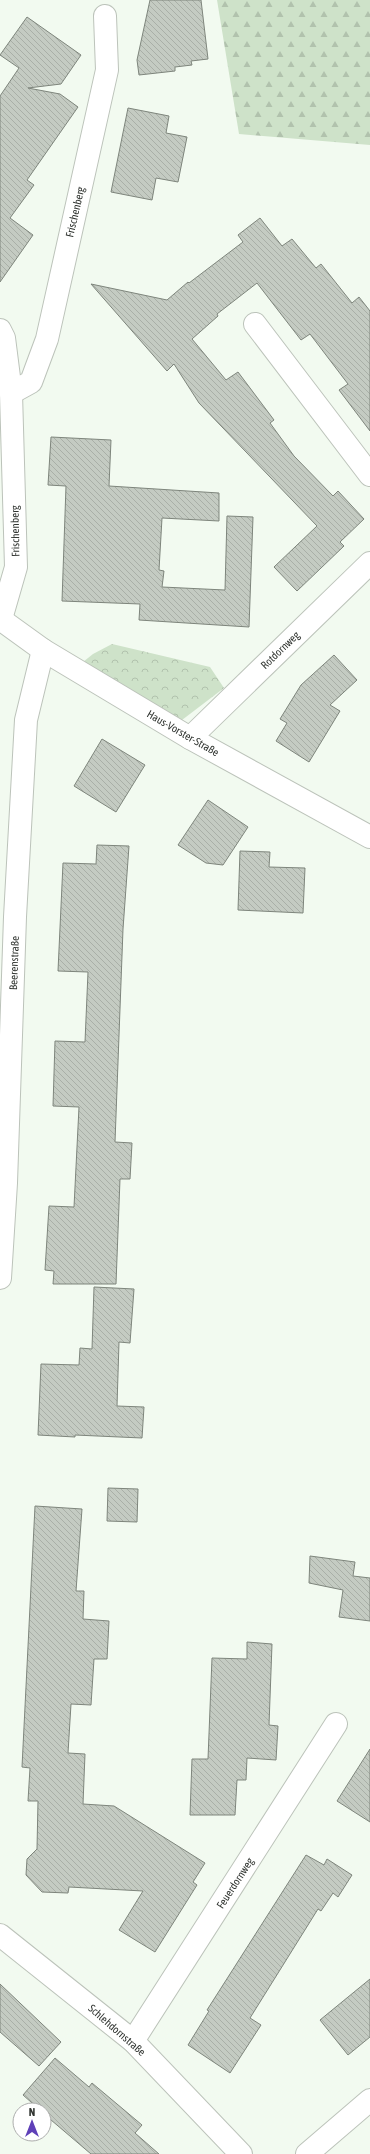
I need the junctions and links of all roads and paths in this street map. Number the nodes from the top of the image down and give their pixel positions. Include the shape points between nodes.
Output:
1 (105, 16) dead end
2 (255, 324) dead end
3 (0, 330) edge
4 (11, 393) junction
5 (370, 475) edge
6 (370, 563) edge
7 (1, 619) edge
8 (43, 650) junction
9 (190, 738) junction
10 (370, 837) edge
11 (0, 1278) edge
12 (336, 1724) dead end
13 (0, 1935) edge
14 (133, 2041) junction
15 (370, 2100) edge
16 (241, 2154) edge
17 (307, 2154) edge

1 - 4 street, Frischenberg via 107,70 47,339 31,382
2 - 5 street
3 - 4 street, Frischenberg via 4,338
4 - 7 street, Frischenberg via 16,567
6 - 9 street, Rotdornweg
7 - 8 street, Haus-Vorster-Straße
8 - 9 street, Haus-Vorster-Straße
8 - 11 street, Beerenstraße via 26,720
9 - 10 street, Haus-Vorster-Straße
12 - 14 street, Feuerdornweg
13 - 14 street, Schlehdornstraße
14 - 16 street, Schlehdornstraße
15 - 17 street

